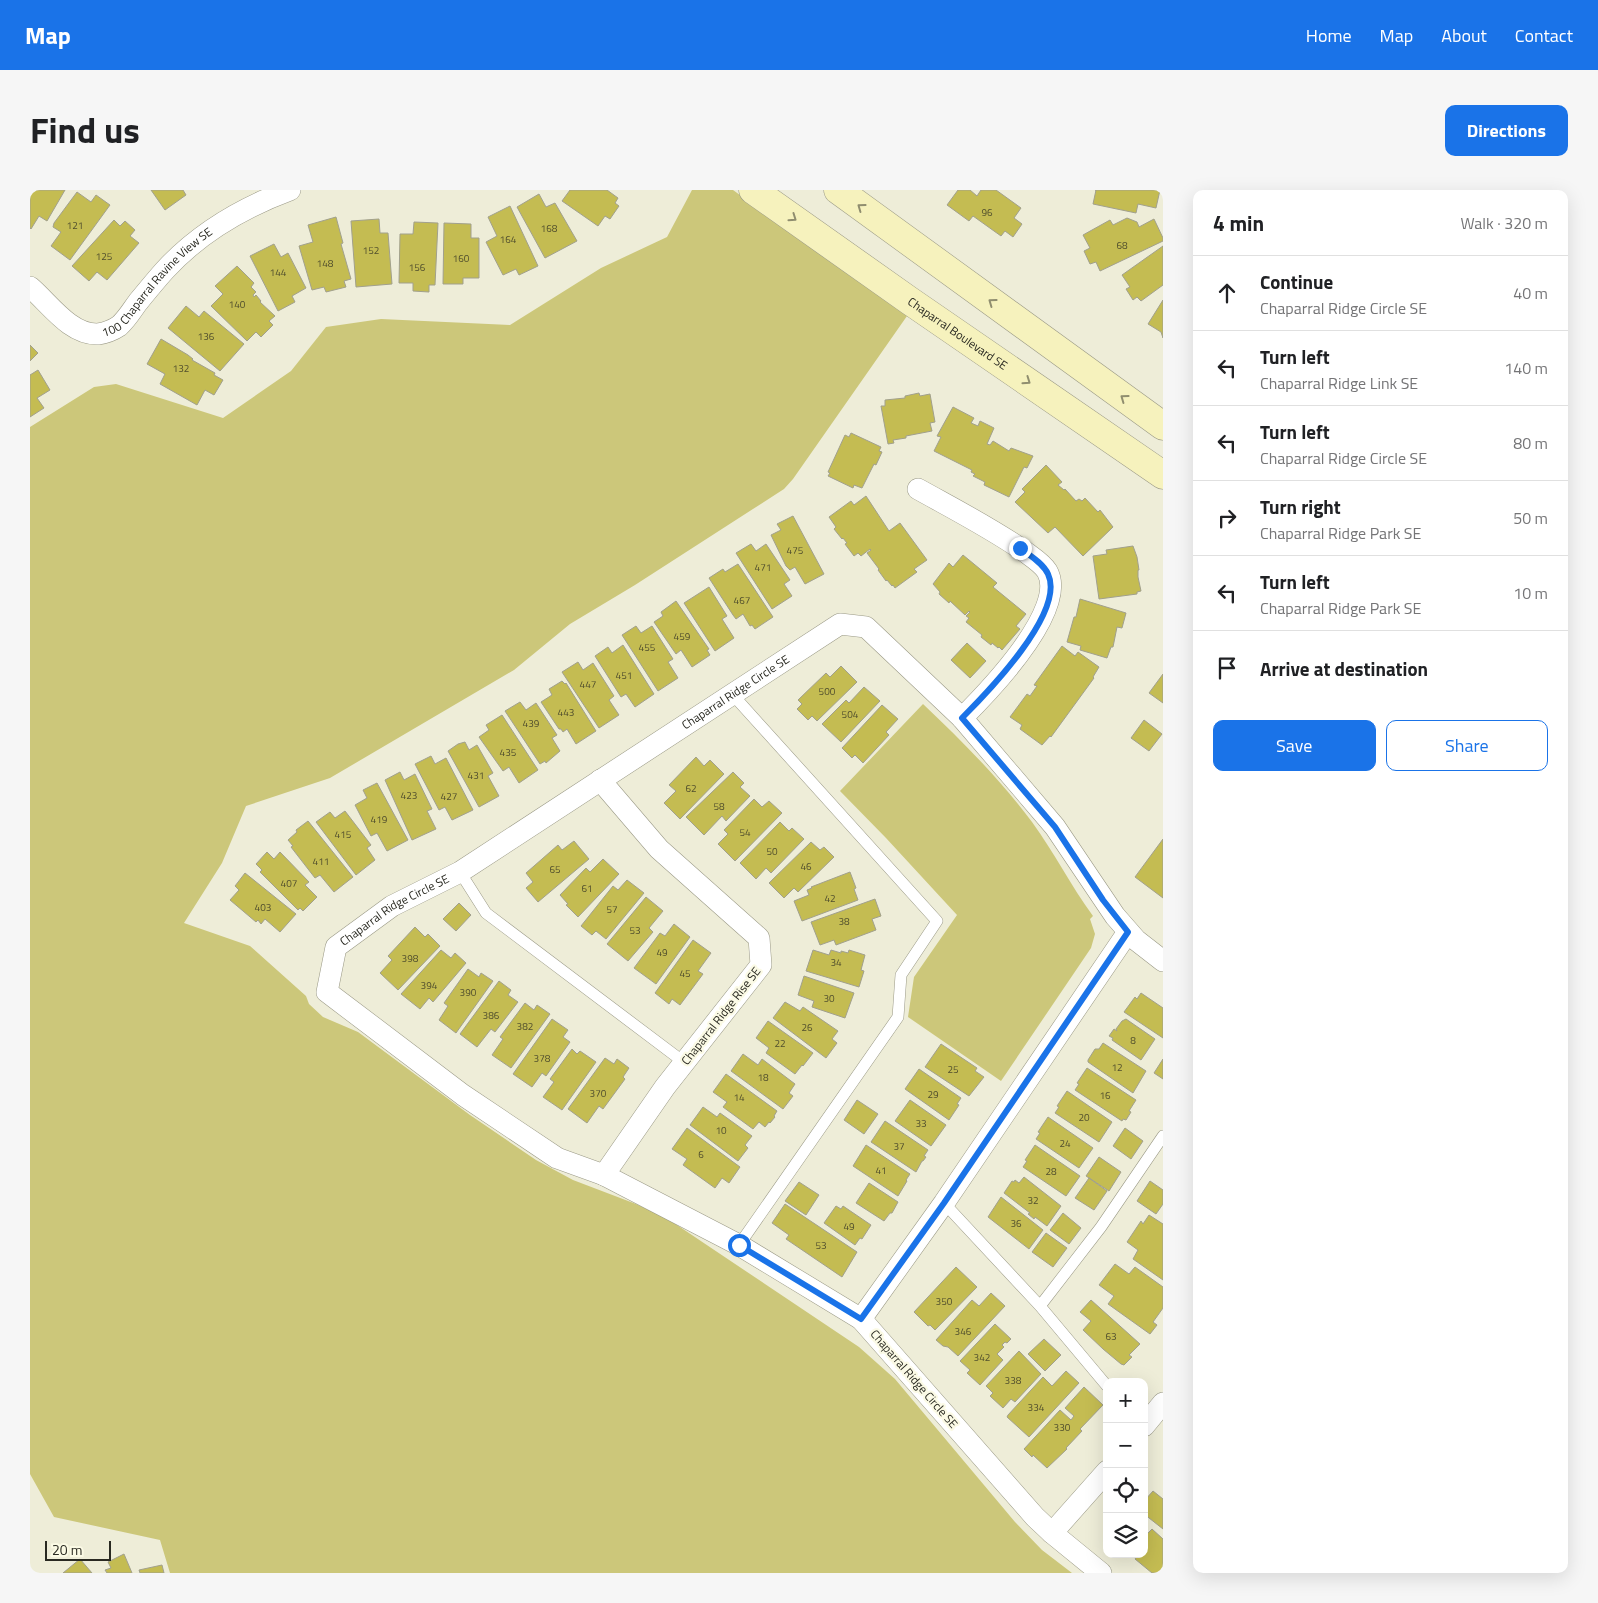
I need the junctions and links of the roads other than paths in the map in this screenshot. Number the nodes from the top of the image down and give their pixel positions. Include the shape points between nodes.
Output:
1 (290, 190) edge
2 (753, 190) edge
3 (838, 190) edge
4 (30, 287) edge
5 (1163, 426) edge
6 (1163, 475) edge
7 (918, 489) dead end
8 (733, 695) junction
9 (962, 718) junction
10 (600, 780) junction
11 (460, 872) junction
12 (1128, 932) junction
13 (1163, 961) edge
14 (685, 1063) junction
15 (1163, 1136) edge
16 (604, 1174) junction
17 (944, 1203) junction
18 (739, 1245) junction
19 (1040, 1306) junction
20 (861, 1319) junction
21 (1103, 1381) edge
22 (1163, 1403) edge
23 (1146, 1423) edge
24 (1103, 1476) edge
25 (1052, 1533) junction
26 (1101, 1573) edge

1 - 4 street, 100 Chaparral Ravine View SE via 239,213 197,241 167,268 120,325 111,331 98,334 75,327
2 -> 6 main road, Chaparral Boulevard SE
5 -> 3 main road
7 - 9 street via 1020,548 1042,565 1050,578 1048,603 1035,631 1006,670
8 - 9 street, Chaparral Ridge Circle SE via 840,624 866,627
8 - 10 street, Chaparral Ridge Circle SE
8 - 18 lane via 937,921 901,975 898,1017
9 - 12 street, Chaparral Ridge Circle SE via 1055,827
10 - 11 street, Chaparral Ridge Circle SE
10 - 14 street, Chaparral Ridge Rise SE via 658,849 759,938 761,965
11 - 14 lane via 486,913
11 - 16 street, Chaparral Ridge Circle SE via 392,906 336,947 327,992 463,1095 557,1158
12 - 13 street, Chaparral Ridge Circle SE
12 - 17 street
14 - 16 street, Chaparral Ridge Rise SE
15 - 19 lane
16 - 18 street, Chaparral Ridge Circle SE
17 - 19 lane
17 - 20 street
18 - 20 street, Chaparral Ridge Circle SE
19 - 21 lane
20 - 25 street, Chaparral Ridge Circle SE
22 - 23 street
24 - 25 street
25 - 26 street, Chaparral Ridge Circle SE

